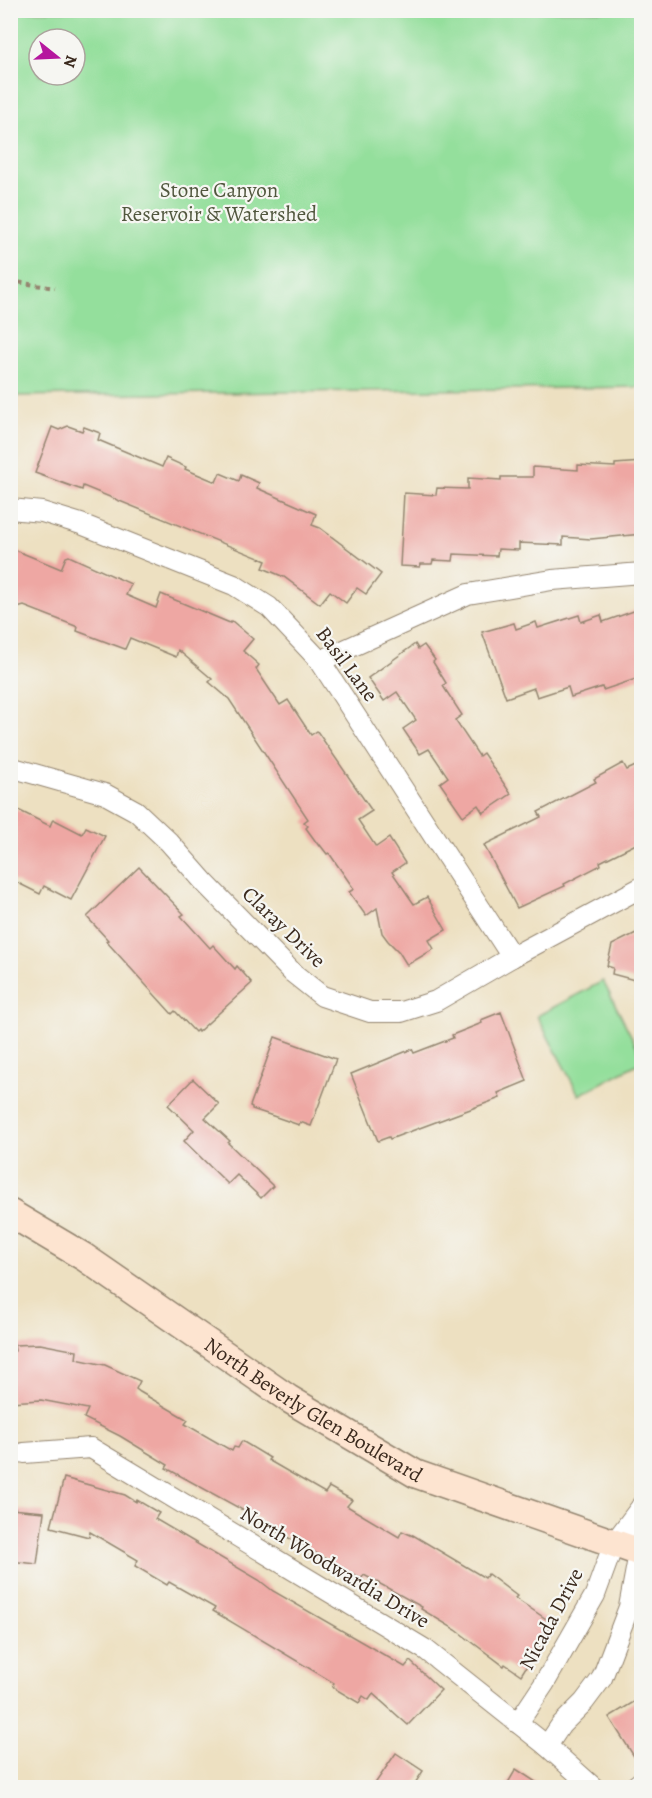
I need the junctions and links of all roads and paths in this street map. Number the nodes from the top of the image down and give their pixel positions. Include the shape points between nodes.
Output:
1 (10, 281) edge
2 (55, 288) dead end
3 (10, 509) edge
4 (642, 573) edge
5 (320, 661) junction
6 (10, 767) edge
7 (642, 887) edge
8 (512, 957) junction
9 (10, 1213) edge
10 (24, 1453) dead end
11 (641, 1506) edge
12 (614, 1543) junction
13 (640, 1553) edge
14 (518, 1723) junction
15 (547, 1746) junction
16 (642, 1781) edge
17 (594, 1788) edge
18 (633, 1788) edge

1 - 2 path
3 - 5 street, Basil Lane via 42,512 81,524 234,585 269,607
4 - 5 street via 552,580 468,594
5 - 8 street, Basil Lane
6 - 8 street, Claray Drive via 105,794 136,811 293,973 321,996 370,1012 401,1012 436,1001
7 - 8 street, Claray Drive
9 - 12 main road, North Beverly Glen Boulevard via 84,1257 289,1399 416,1474
10 - 14 street, North Woodwardia Drive via 91,1448 426,1650
11 - 12 street, Nicada Drive
11 - 13 street, Nicada Drive
12 - 13 main road, North Beverly Glen Boulevard
12 - 14 street, Nicada Drive via 595,1595
13 - 15 street, Nicada Drive via 629,1607 602,1678
14 - 15 street, North Woodwardia Drive
15 - 17 street, North Woodwardia Drive
16 - 18 street

